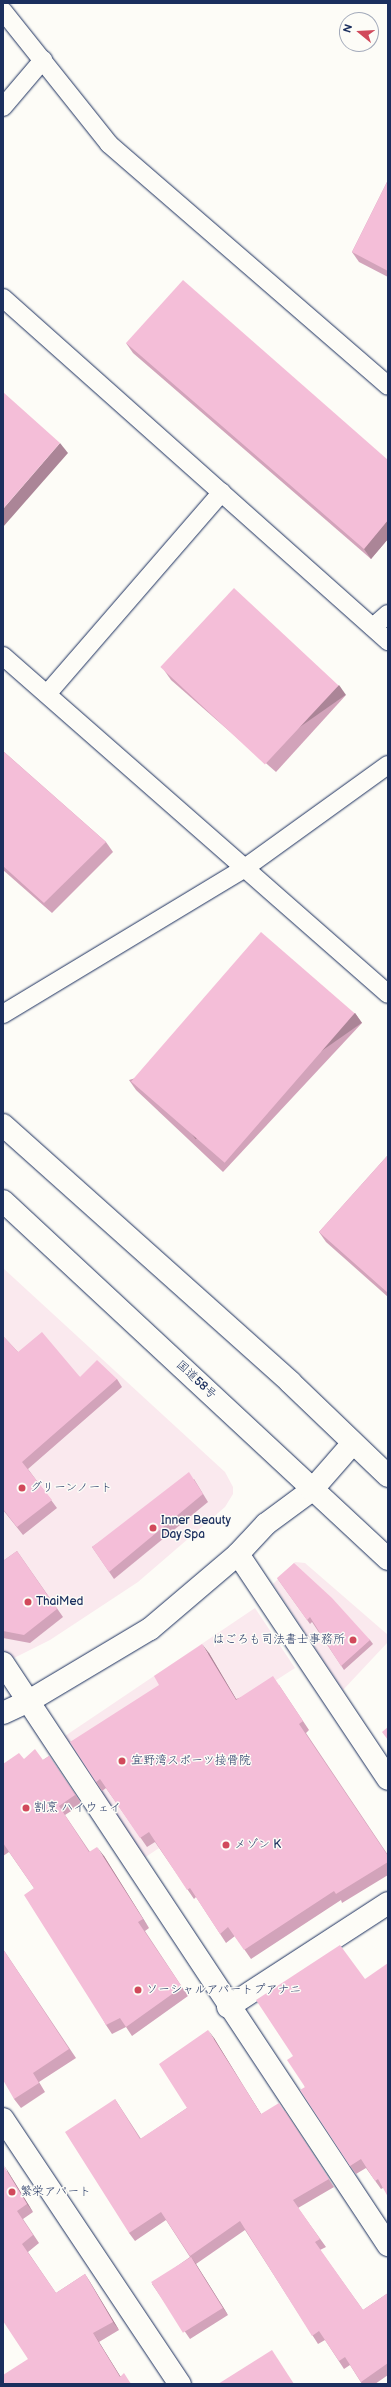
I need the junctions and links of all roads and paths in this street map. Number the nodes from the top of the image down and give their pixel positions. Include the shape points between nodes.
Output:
1 (3, 11) edge
2 (43, 60) junction
3 (3, 107) edge
4 (3, 298) edge
5 (388, 386) edge
6 (222, 492) junction
7 (388, 614) edge
8 (373, 627) junction
9 (388, 641) edge
10 (3, 656) edge
11 (47, 694) junction
12 (388, 765) edge
13 (245, 868) junction
14 (388, 994) edge
15 (3, 1014) edge
16 (3, 1125) edge
17 (3, 1201) edge
18 (353, 1443) junction
19 (388, 1476) edge
20 (312, 1490) junction
21 (238, 1554) junction
22 (388, 1559) edge
23 (3, 1663) edge
24 (29, 1700) junction
25 (3, 1713) edge
26 (388, 1779) edge
27 (388, 1903) edge
28 (228, 2007) junction
29 (3, 2119) edge
30 (388, 2245) edge
31 (180, 2384) edge

1 - 2 lane
2 - 3 lane
2 - 5 lane via 109,144
4 - 6 lane
6 - 8 lane
6 - 11 lane
7 - 8 lane
8 - 9 lane
10 - 11 lane
11 - 13 lane
12 - 13 lane
13 - 14 lane
13 - 15 lane
16 - 18 main road via 290,1382
17 - 20 main road, 国道58号
18 - 19 main road
18 - 20 main road
20 - 21 main road via 266,1524
20 - 22 main road, 国道58号
21 - 24 main road via 150,1629
21 - 26 main road
23 - 24 main road
24 - 25 main road
24 - 28 main road
27 - 28 main road
28 - 30 main road
29 - 31 main road

